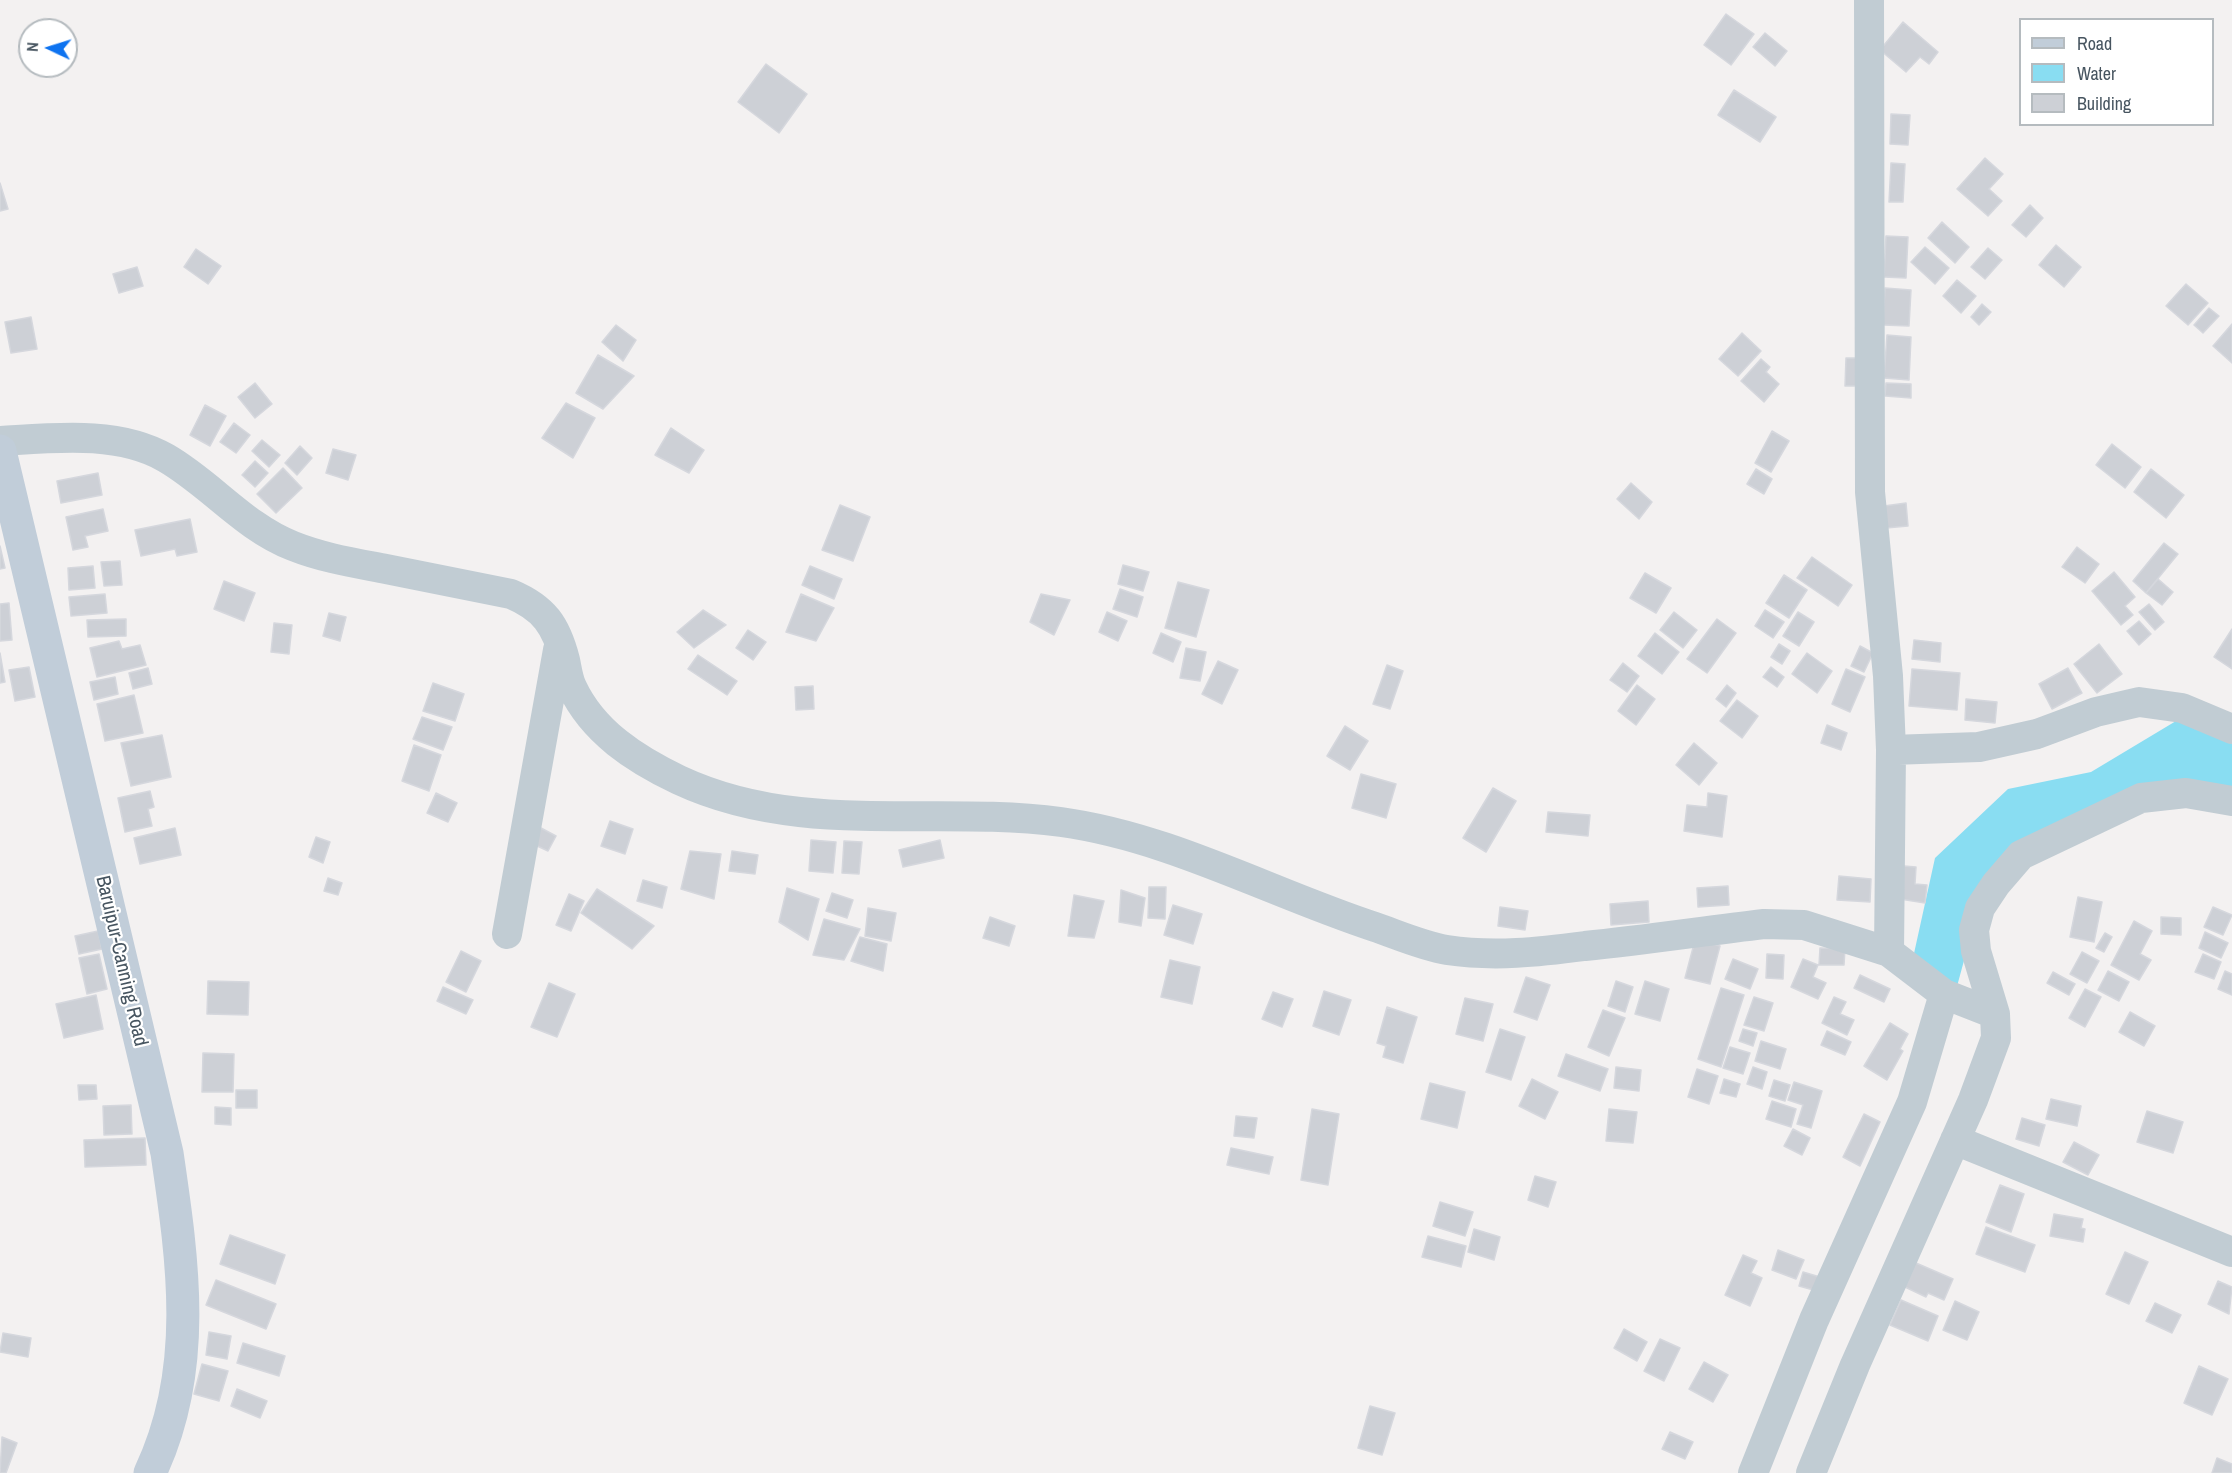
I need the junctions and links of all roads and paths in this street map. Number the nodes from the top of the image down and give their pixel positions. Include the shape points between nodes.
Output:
1 (1869, 0) edge
2 (0, 441) edge
3 (0, 452) edge
4 (560, 641) junction
5 (2232, 729) edge
6 (1891, 750) junction
7 (2232, 801) edge
8 (507, 934) dead end
9 (1889, 952) junction
10 (1944, 994) junction
11 (1995, 1014) junction
12 (1955, 1140) junction
13 (2232, 1252) edge
14 (150, 1473) edge
15 (1753, 1473) edge
16 (1811, 1473) edge

1 - 6 street via 1870,492 1888,676
2 - 4 street via 50,438 136,446 166,458 239,515 293,546 334,559 511,594 532,603 548,619
3 - 14 main road, Baruipur-Canning Road via 167,1153 181,1251 183,1326 179,1383 166,1439
4 - 8 street
4 - 9 street via 572,686 594,720 627,753 680,781 732,801 832,816 1002,818 1059,822 1126,834 1444,950 1519,954 1764,924 1804,925
5 - 6 street via 2182,708 2139,702 2096,712 2037,734 1979,747
6 - 9 street
7 - 11 street via 2186,793 2141,798 2021,855 1980,908 1974,930 1976,951
9 - 10 street
10 - 11 street
10 - 15 street via 1912,1102 1814,1320
11 - 12 street via 1996,1038 1987,1068
12 - 13 street
12 - 16 street

